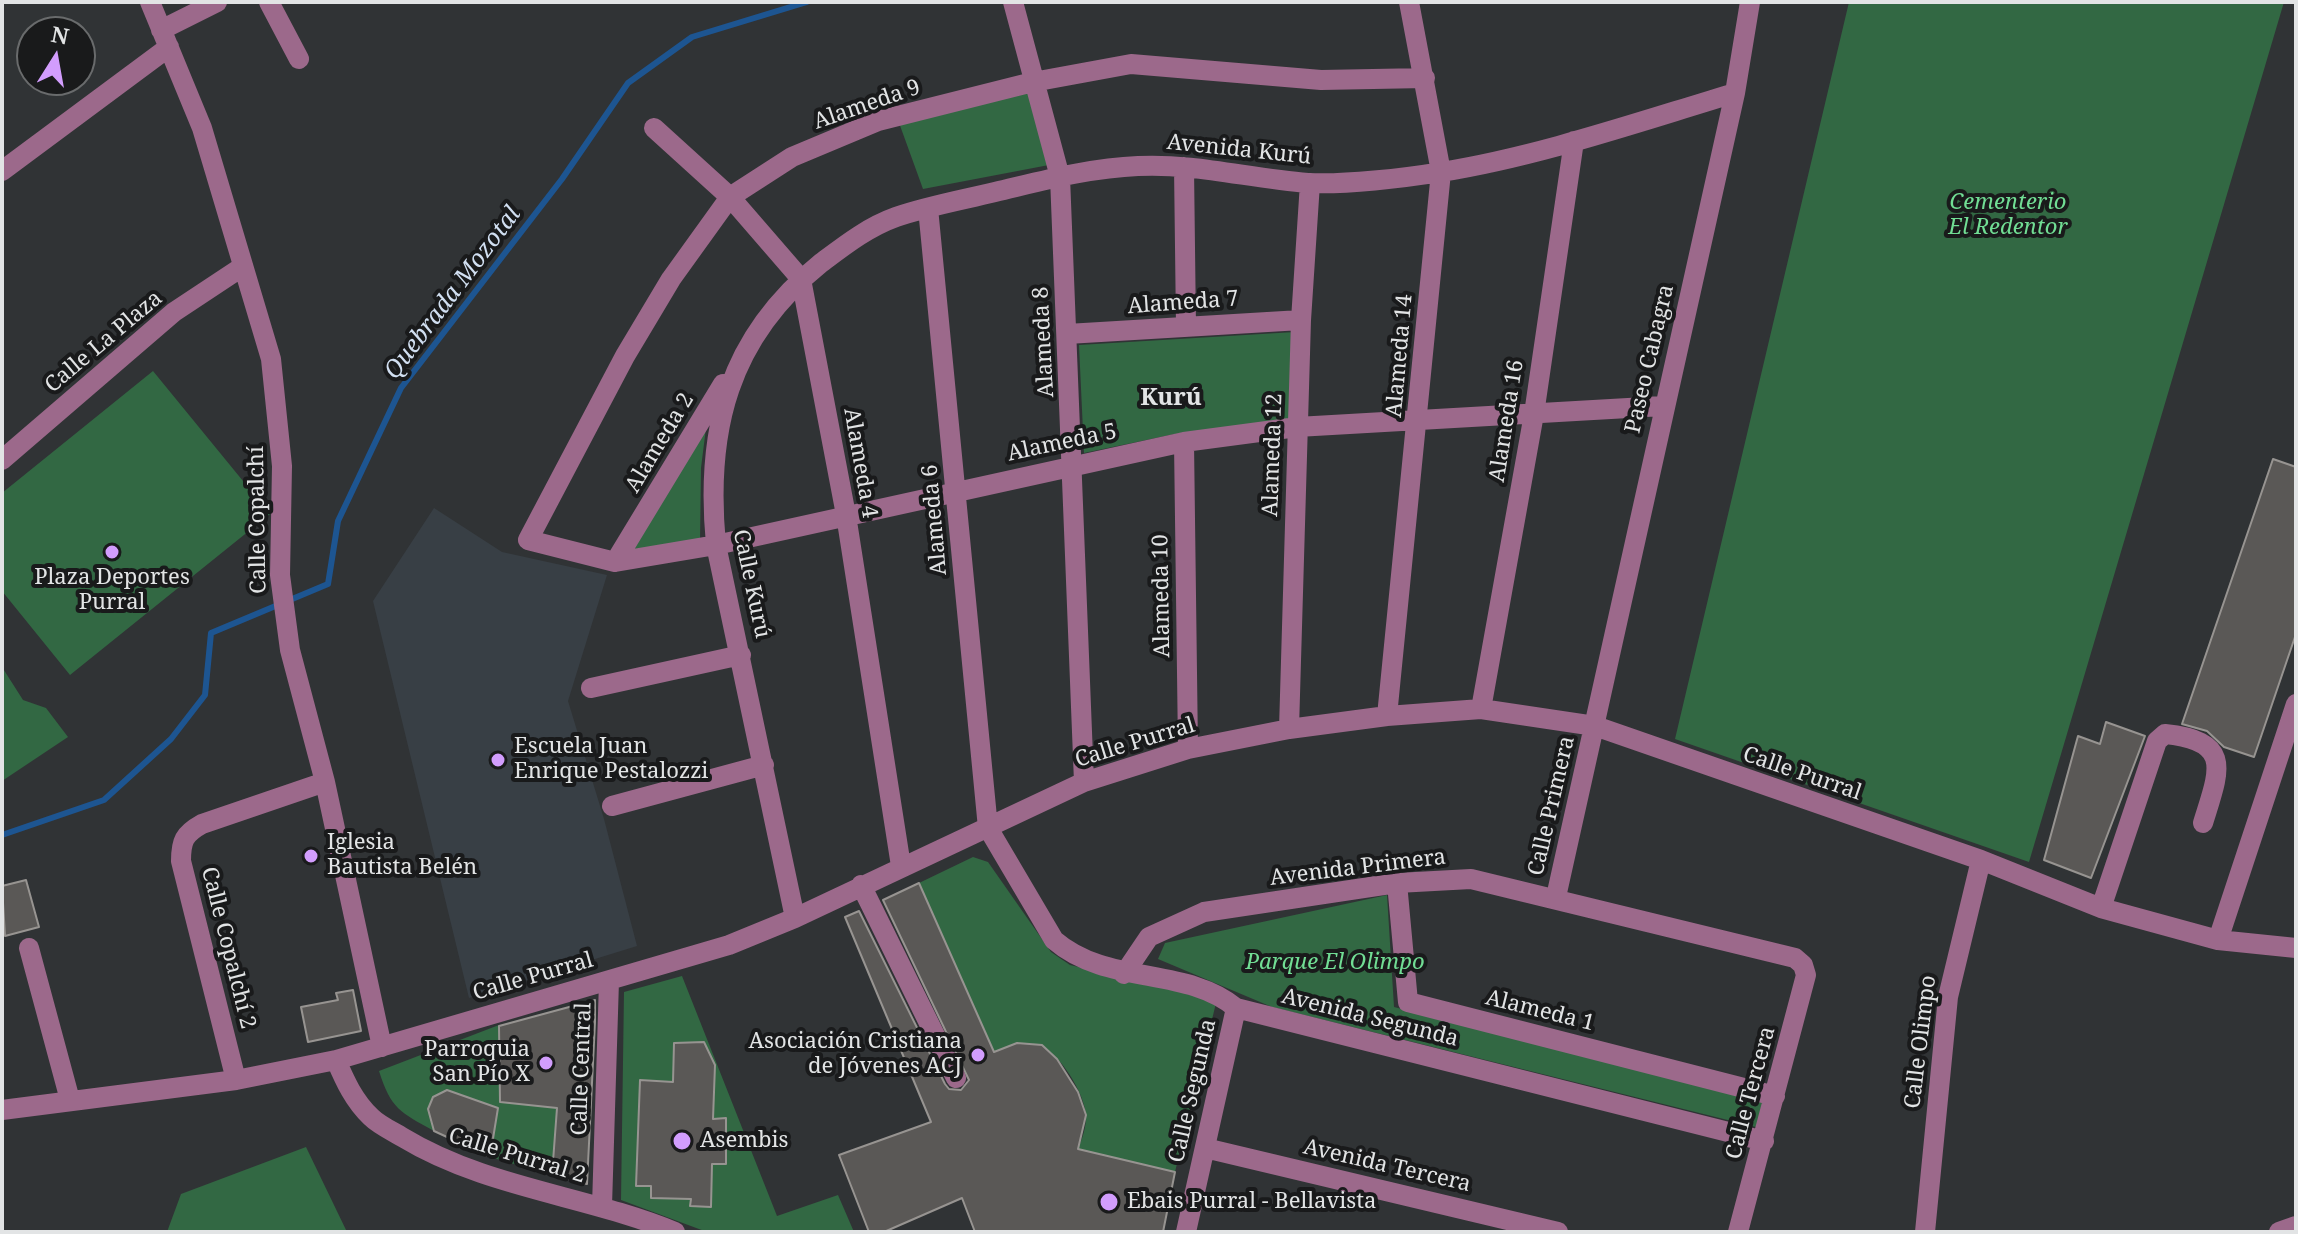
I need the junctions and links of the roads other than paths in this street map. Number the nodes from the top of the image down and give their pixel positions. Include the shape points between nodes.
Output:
1 (150, 2) edge
2 (217, 2) edge
3 (269, 2) edge
4 (1013, 2) edge
5 (1409, 2) edge
6 (1750, 2) edge
7 (165, 39) junction
8 (299, 59) dead end
9 (1425, 78) junction
10 (1033, 82) junction
11 (1735, 93) junction
12 (654, 128) dead end
13 (1574, 141) junction
14 (1184, 167) junction
15 (2, 171) edge
16 (1441, 172) junction
17 (1060, 177) junction
18 (1310, 183) junction
19 (730, 197) junction
20 (928, 208) junction
21 (242, 267) junction
22 (801, 279) junction
23 (1301, 320) junction
24 (1186, 327) junction
25 (1067, 334) junction
26 (745, 348) junction
27 (1663, 406) junction
28 (1534, 414) junction
29 (1418, 421) junction
30 (1297, 427) junction
31 (1184, 442) junction
32 (2, 460) edge
33 (1074, 465) junction
34 (957, 491) junction
35 (846, 515) junction
36 (528, 540) joint
37 (716, 545) junction
38 (615, 562) junction
39 (741, 655) junction
40 (591, 688) dead end
41 (2296, 704) edge
42 (1481, 709) junction
43 (1387, 716) junction
44 (1595, 726) junction
45 (1289, 729) junction
46 (1188, 749) junction
47 (764, 765) junction
48 (325, 782) junction
49 (1084, 782) junction
50 (612, 806) dead end
51 (2203, 823) dead end
52 (988, 828) junction
53 (1981, 860) junction
54 (901, 866) junction
55 (1397, 883) junction
56 (861, 885) junction
57 (1556, 897) junction
58 (2101, 908) junction
59 (795, 918) junction
60 (2218, 940) junction
61 (29, 948) dead end
62 (2296, 948) edge
63 (1803, 965) joint
64 (1124, 974) junction
65 (609, 981) junction
66 (1236, 1008) junction
67 (382, 1047) junction
68 (336, 1060) junction
69 (956, 1078) dead end
70 (236, 1080) junction
71 (1775, 1096) junction
72 (70, 1100) junction
73 (2, 1110) edge
74 (1764, 1141) junction
75 (1205, 1148) junction
76 (602, 1206) junction
77 (2296, 1226) edge
78 (675, 1232) edge
79 (1186, 1232) edge
80 (1558, 1232) edge
81 (1738, 1232) edge
82 (1925, 1232) edge
83 (2279, 1232) edge

1 - 7 street, Calle Copalchí
2 - 7 street
3 - 8 street
4 - 10 street, Alameda 8
5 - 9 street, Alameda 14
6 - 11 street, Paseo Cabagra
7 - 15 street
7 - 21 street, Calle Copalchí via 202,128
9 - 10 street, Alameda 9 via 1321,80 1131,64
9 - 16 street, Alameda 14
10 - 17 street, Alameda 8
10 - 19 street, Alameda 9 via 878,121 792,157
11 - 13 street, Avenida Kurú
11 - 27 street, Paseo Cabagra
12 - 19 street
13 - 16 street, Avenida Kurú
13 - 28 street, Alameda 16
14 - 17 street, Avenida Kurú via 1097,168
14 - 18 street, Avenida Kurú
14 - 24 street
16 - 18 street, Avenida Kurú
16 - 29 street, Alameda 14
17 - 20 street, Avenida Kurú
17 - 25 street, Alameda 8
18 - 23 street, Alameda 12
19 - 22 street
19 - 36 street, Alameda 9 via 671,279 625,356
20 - 22 street, Avenida Kurú via 855,237
20 - 34 street, Alameda 6
21 - 32 street, Calle La Plaza via 174,312
21 - 48 street, Calle Copalchí via 271,359 282,466 280,575 290,650
22 - 26 street, Calle Kurú
22 - 35 street, Alameda 4
23 - 24 street, Alameda 7
23 - 30 street, Alameda 12
24 - 25 street, Alameda 7
25 - 33 street, Alameda 8
26 - 37 street, Calle Kurú via 724,402 714,452
26 - 38 street, Alameda 2
27 - 28 street, Alameda 5
27 - 44 street, Paseo Cabagra
28 - 29 street, Alameda 5
28 - 42 street, Alameda 16
29 - 30 street, Alameda 5
29 - 43 street, Alameda 14
30 - 31 street, Alameda 5
30 - 45 street, Alameda 12
31 - 33 street, Alameda 5
31 - 46 street, Alameda 10
33 - 34 street, Alameda 5
33 - 49 street, Alameda 8
34 - 35 street, Alameda 5
34 - 52 street, Alameda 6
35 - 37 street, Alameda 5
35 - 54 street, Alameda 4
36 - 38 street, Alameda 5
37 - 38 street, Alameda 5
37 - 39 street, Calle Kurú
39 - 40 street
39 - 47 street, Calle Kurú
41 - 60 street
42 - 43 street, Calle Purral
42 - 44 street, Calle Purral
43 - 45 street, Calle Purral
44 - 53 street, Calle Purral
44 - 57 street, Calle Primera
45 - 46 street, Calle Purral
46 - 49 street, Calle Purral
47 - 50 street
47 - 59 street, Calle Kurú
48 - 67 street, Calle Copalchí
48 - 70 street, Calle Copalchí 2 via 202,824 188,831 181,843 181,861
49 - 52 street, Calle Purral
51 - 58 street via 2218,760 2203,743 2165,734 2157,741
52 - 54 street, Calle Purral
52 - 64 street, Avenida Segunda via 1054,940 1069,953
53 - 58 street, Calle Purral
53 - 82 street, Calle Olimpo via 1948,997
54 - 56 street, Calle Purral
55 - 57 street, Avenida Primera via 1471,879
55 - 64 street, Avenida Primera via 1204,912 1149,937
55 - 71 street, Alameda 1 via 1408,1002
56 - 59 street, Calle Purral
56 - 69 street
57 - 63 street, Avenida Primera via 1795,958
58 - 60 street, Calle Purral
59 - 65 street, Calle Purral via 729,945
60 - 62 street, Calle Purral
61 - 72 street
63 - 71 street, Calle Tercera via 1806,975
64 - 66 street, Avenida Segunda via 1205,989
65 - 67 street, Calle Purral
65 - 76 street, Calle Central
66 - 74 street, Avenida Segunda
66 - 75 street, Calle Segunda
67 - 68 street, Calle Purral
68 - 70 street, Calle Purral
68 - 76 street, Calle Purral 2 via 349,1091 372,1118 436,1157 496,1179
70 - 72 street, Calle Purral
71 - 74 street, Calle Tercera
72 - 73 street, Calle Purral
74 - 81 street, Calle Tercera
75 - 79 street, Calle Segunda
75 - 80 street, Avenida Tercera
76 - 78 street, Calle Purral 2
77 - 83 street

